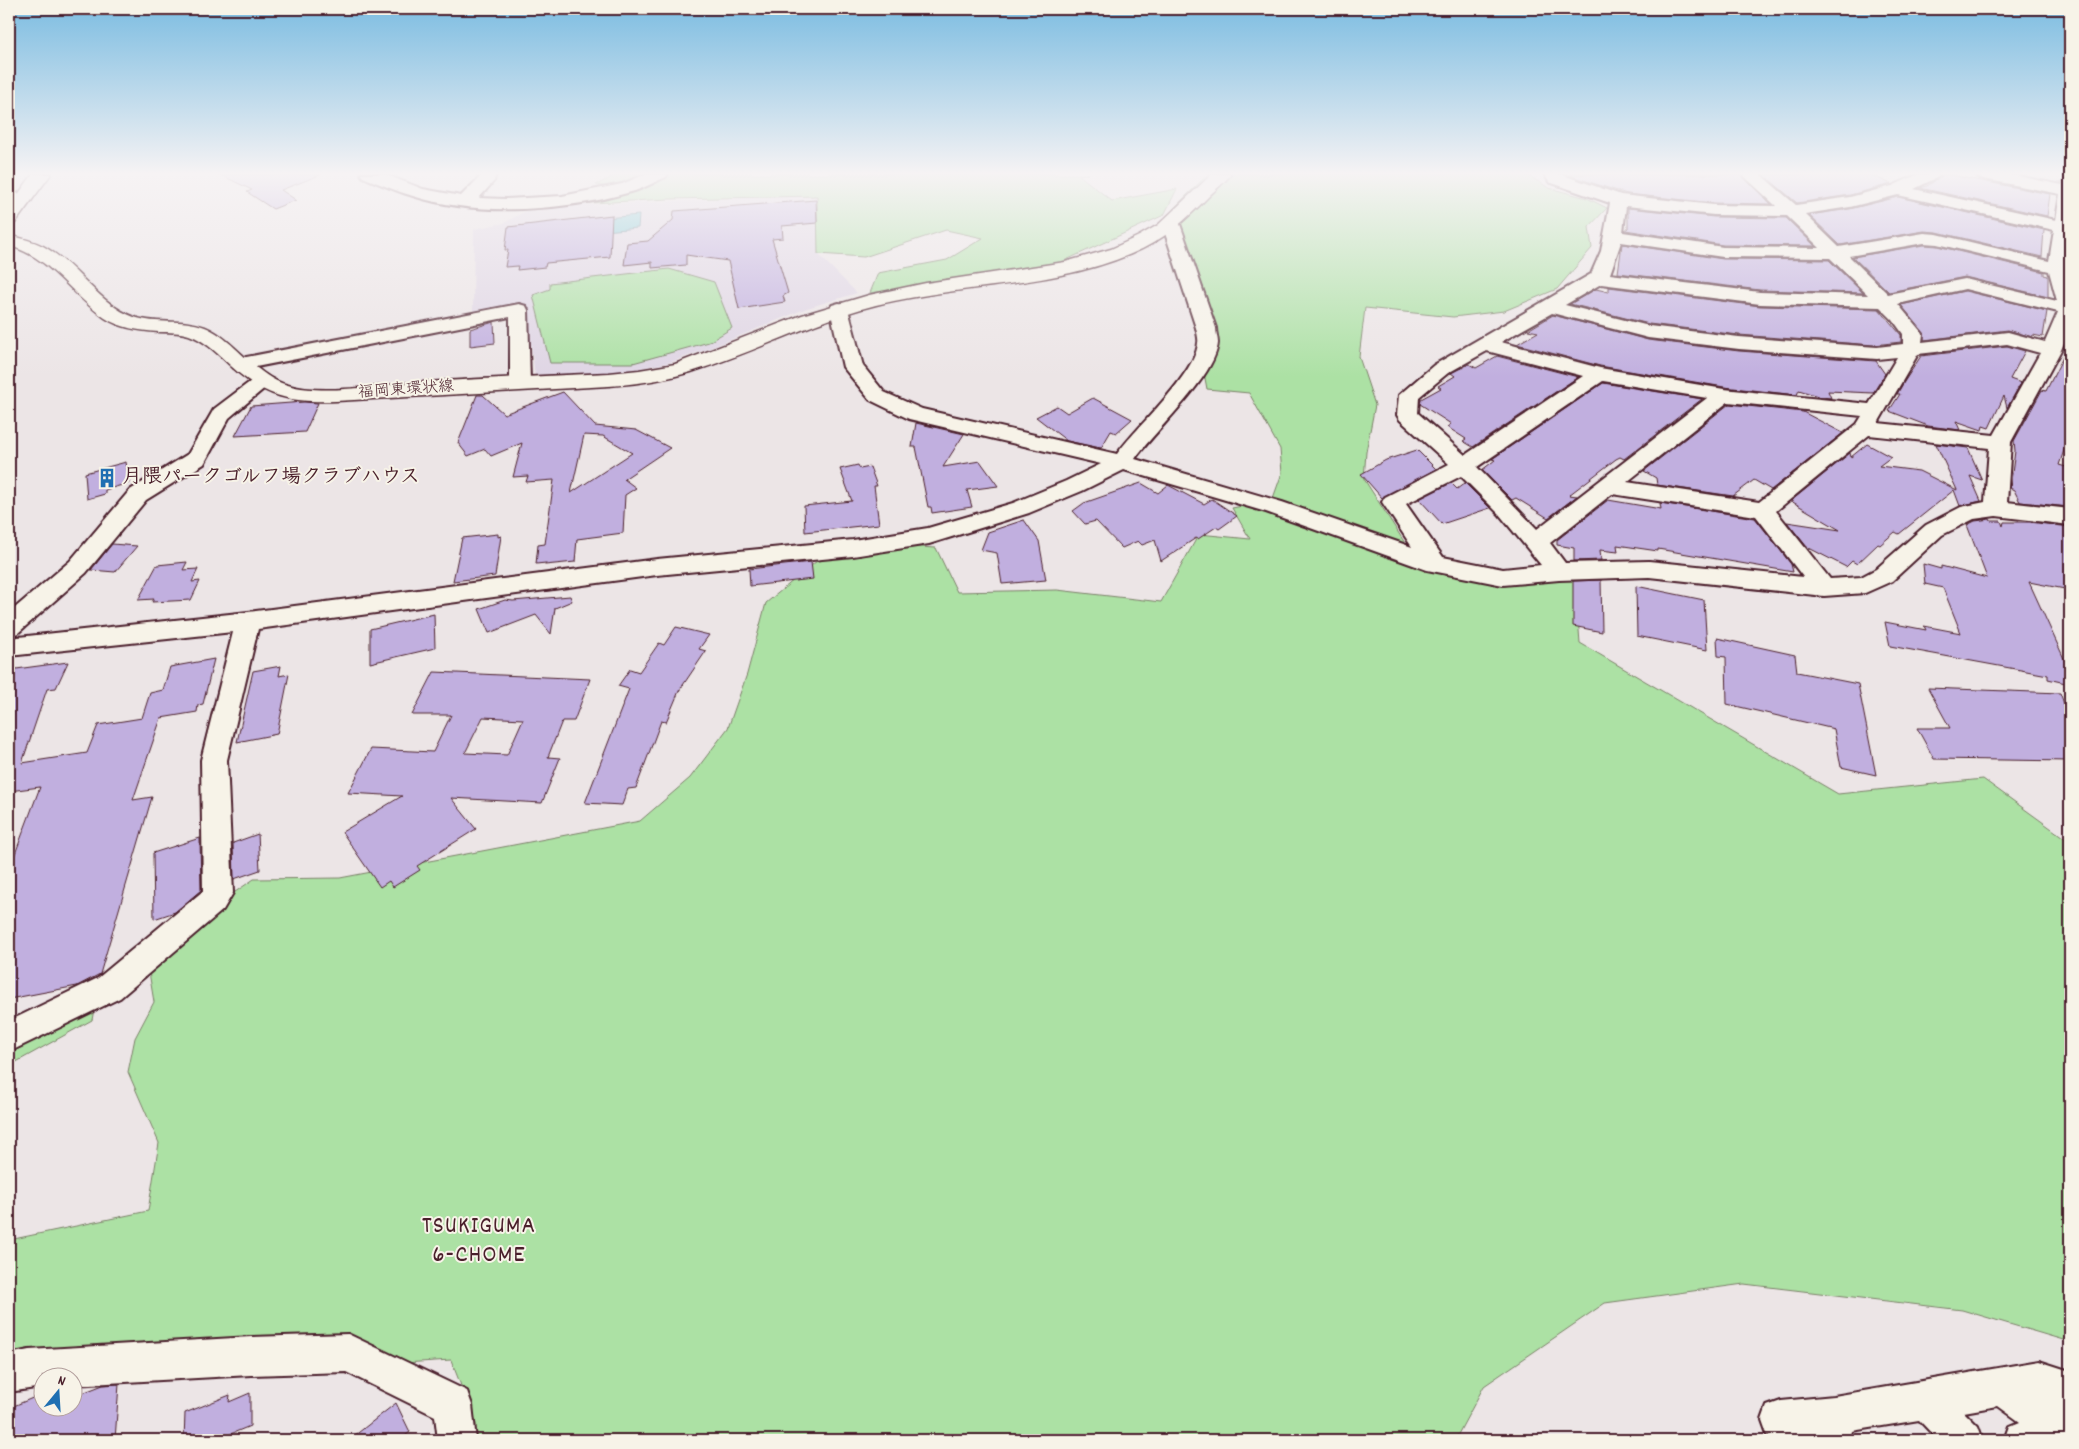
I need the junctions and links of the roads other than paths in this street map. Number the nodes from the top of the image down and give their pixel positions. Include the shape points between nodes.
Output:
1 (12, 242) edge
2 (1140, 242) edge
3 (1177, 242) edge
4 (1611, 242) edge
5 (1652, 242) edge
6 (1823, 242) edge
7 (1903, 242) edge
8 (1951, 242) edge
9 (2061, 242) edge
10 (1835, 253) junction
11 (2057, 268) junction
12 (1598, 278) junction
13 (1884, 301) junction
14 (1549, 306) junction
15 (839, 310) junction
16 (2067, 319) edge
17 (1484, 344) junction
18 (1912, 348) junction
19 (2051, 350) junction
20 (241, 364) junction
21 (1599, 374) junction
22 (262, 382) junction
23 (520, 383) junction
24 (1724, 395) junction
25 (1871, 419) junction
26 (2000, 442) junction
27 (1122, 462) junction
28 (1465, 465) junction
29 (1608, 486) junction
30 (1996, 508) junction
31 (1763, 510) junction
32 (2070, 517) edge
33 (1537, 541) junction
34 (1435, 564) junction
35 (1559, 572) junction
36 (1824, 588) junction
37 (248, 621) junction
38 (9, 627) edge
39 (9, 647) edge
40 (9, 1037) edge
41 (9, 1373) edge
42 (2003, 1386) junction
43 (2070, 1390) edge
44 (1926, 1400) junction
45 (1833, 1427) edge
46 (2070, 1434) edge
47 (457, 1440) edge
48 (1800, 1440) edge
49 (1964, 1440) edge

1 - 20 main road, 福岡東環状線 via 30,245 66,270 100,305 127,321 142,326 195,331
2 - 15 main road, 福岡東環状線 via 1079,265 899,294
3 - 27 street via 1206,328 1208,344 1189,382
4 - 12 street via 1603,272
5 - 10 street via 1723,252
6 - 10 street
7 - 10 street
8 - 11 street
9 - 11 street
10 - 13 street
11 - 16 street
12 - 13 street via 1760,298
12 - 14 street
13 - 16 street via 1964,284
13 - 18 street via 1913,334
14 - 17 street
14 - 18 street via 1648,332 1739,343 1877,353
15 - 23 main road, 福岡東環状線 via 720,356 664,373 611,380
15 - 27 street via 853,367 877,396 916,414
16 - 19 street
17 - 21 street
17 - 28 street via 1441,369 1408,395 1407,415
18 - 19 street via 2008,338
18 - 25 street
19 - 26 street
20 - 22 main road, 福岡東環状線
20 - 23 street via 519,310
21 - 24 street
21 - 28 street
22 - 23 main road, 福岡東環状線 via 278,390 316,396
22 - 38 street via 221,414 196,459 138,495 78,567
24 - 25 street
24 - 29 street
25 - 26 street
25 - 31 street
26 - 30 street
27 - 34 street via 1274,508
27 - 37 street via 1021,508 929,536 853,548 657,567
28 - 33 street
28 - 34 street via 1393,502
29 - 31 street
29 - 33 street
30 - 32 street
30 - 36 street via 1969,512 1934,530 1884,576 1866,585
31 - 36 street
33 - 35 street
34 - 35 street via 1503,577
35 - 36 street via 1649,569
37 - 39 street
37 - 40 street via 214,760 218,893 213,901 109,988
41 - 47 street via 58,1367 348,1353 453,1405
42 - 43 street via 2039,1380
42 - 44 street
42 - 46 street
44 - 45 street
44 - 49 street
45 - 48 street via 1781,1420

